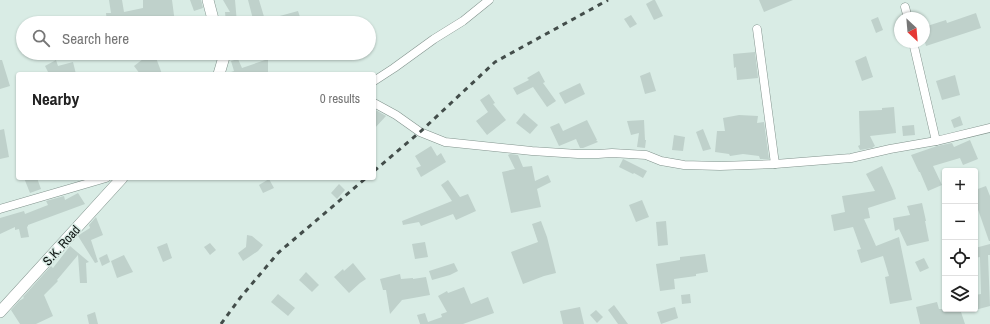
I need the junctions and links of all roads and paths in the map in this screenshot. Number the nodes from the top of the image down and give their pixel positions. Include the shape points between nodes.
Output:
1 (208, 0) edge
2 (489, 0) edge
3 (905, 7) dead end
4 (906, 12) edge
5 (212, 16) edge
6 (756, 29) dead end
7 (914, 48) edge
8 (223, 60) edge
9 (220, 72) edge
10 (376, 80) edge
11 (376, 104) edge
12 (990, 128) edge
13 (936, 141) junction
14 (775, 164) junction
15 (99, 180) edge
16 (120, 180) edge
17 (0, 209) edge
18 (0, 312) edge

1 - 5 main road
2 - 10 street
3 - 4 street
6 - 14 street
7 - 13 street
8 - 9 main road
11 - 14 street via 420,132 445,142 578,154 646,155 684,165
12 - 13 street
13 - 14 street via 851,158
15 - 17 street
16 - 18 main road, S.K. Road

